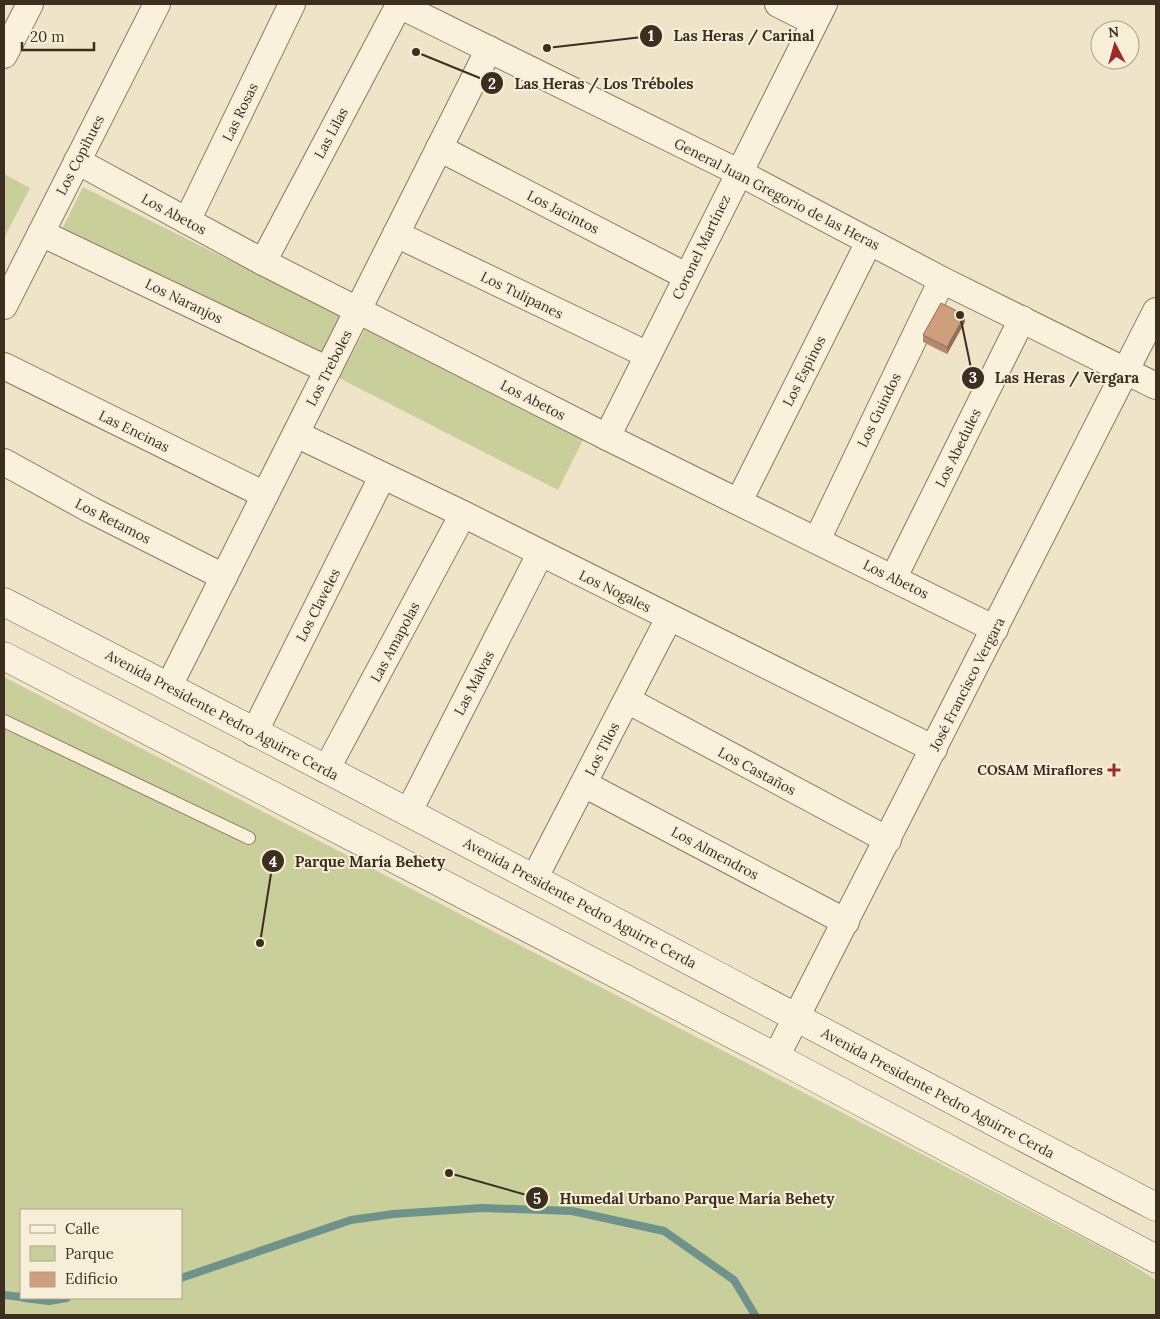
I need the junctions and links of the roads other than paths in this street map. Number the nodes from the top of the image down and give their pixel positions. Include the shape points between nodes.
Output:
1 (30, 4) edge
2 (157, 4) edge
3 (292, 4) edge
4 (398, 4) edge
5 (778, 4) edge
6 (819, 13) edge
7 (489, 49) junction
8 (4, 55) edge
9 (439, 148) junction
10 (77, 161) junction
11 (738, 172) junction
12 (187, 221) junction
13 (41, 233) junction
14 (396, 234) junction
15 (869, 242) junction
16 (263, 262) junction
17 (686, 276) junction
18 (942, 280) junction
19 (4, 306) edge
20 (358, 310) junction
21 (1156, 311) edge
22 (1022, 320) junction
23 (648, 355) junction
24 (4, 366) edge
25 (328, 370) junction
26 (1126, 371) junction
27 (1156, 386) edge
28 (296, 434) junction
29 (607, 437) junction
30 (4, 462) edge
31 (382, 477) junction
32 (265, 495) junction
33 (739, 501) junction
34 (463, 514) junction
35 (817, 540) junction
36 (540, 554) junction
37 (224, 577) junction
38 (894, 577) junction
39 (4, 602) edge
40 (670, 618) junction
41 (995, 629) junction
42 (4, 656) edge
43 (169, 686) junction
44 (627, 700) junction
45 (4, 721) edge
46 (254, 733) junction
47 (934, 749) junction
48 (326, 770) junction
49 (584, 784) junction
50 (409, 811) junction
51 (248, 838) dead end
52 (888, 840) junction
53 (534, 879) junction
54 (846, 922) junction
55 (796, 1019) junction
56 (776, 1056) junction
57 (1156, 1207) edge
58 (1156, 1259) edge

1 - 8 street
2 - 10 street, Los Copihues
3 - 12 street, Las Rosas
4 - 7 street, General Juan Gregorio de las Heras
4 - 16 street, Las Lilas
5 - 6 street
6 - 11 street, Coronel Martínez
7 - 9 street, Los Treboles
7 - 11 street, General Juan Gregorio de las Heras
9 - 14 street, Los Treboles
9 - 17 street, Los Jacintos
10 - 12 street, Los Abetos
10 - 13 street, Los Copihues
11 - 15 street, General Juan Gregorio de las Heras
11 - 17 street, Coronel Martínez
12 - 16 street, Los Abetos
13 - 19 street, Los Copihues
13 - 25 street, Los Naranjos
14 - 20 street, Los Treboles
14 - 23 street, Los Tulipanes
15 - 18 street, General Juan Gregorio de las Heras
15 - 33 street, Los Espinos
16 - 20 street, Los Abetos
17 - 23 street, Coronel Martínez
18 - 22 street, General Juan Gregorio de las Heras
18 - 35 street, Los Guindos
20 - 25 street, Los Treboles
20 - 29 street, Los Abetos
21 - 26 street, José Francisco Vergara
22 - 26 street, General Juan Gregorio de las Heras
22 - 38 street, Los Abedules
23 - 29 street, Coronel Martínez
24 - 32 street, Las Encinas
25 - 28 street, Los Treboles
26 - 27 street, General Juan Gregorio de las Heras
26 - 41 street, José Francisco Vergara
28 - 31 street, Los Nogales
28 - 32 street, Los Treboles
29 - 33 street, Los Abetos
30 - 37 street, Los Retamos
31 - 34 street, Los Nogales
31 - 46 street, Los Claveles
32 - 37 street, Los Treboles
33 - 35 street, Los Abetos
34 - 36 street, Los Nogales
34 - 48 street, Las Amapolas
35 - 38 street, Los Abetos
36 - 40 street, Los Nogales
36 - 50 street, Las Malvas
37 - 43 street, Los Treboles
38 - 41 street, Los Abetos
39 - 43 main road, Avenida Presidente Pedro Aguirre Cerda
40 - 44 street, Los Tilos
40 - 47 street, Los Nogales
41 - 47 street, José Francisco Vergara
42 - 56 main road
43 - 46 main road, Avenida Presidente Pedro Aguirre Cerda
44 - 49 street, Los Tilos
44 - 52 street, Los Castaños
45 - 51 lane
46 - 48 main road, Avenida Presidente Pedro Aguirre Cerda
47 - 52 street, José Francisco Vergara
48 - 50 main road, Avenida Presidente Pedro Aguirre Cerda
49 - 53 street, Los Tilos
49 - 54 street, Los Almendros
50 - 53 main road, Avenida Presidente Pedro Aguirre Cerda
52 - 54 street, José Francisco Vergara
53 - 55 main road, Avenida Presidente Pedro Aguirre Cerda
54 - 55 street, José Francisco Vergara
55 - 56 street, José Francisco Vergara
55 - 57 main road, Avenida Presidente Pedro Aguirre Cerda
56 - 58 main road

